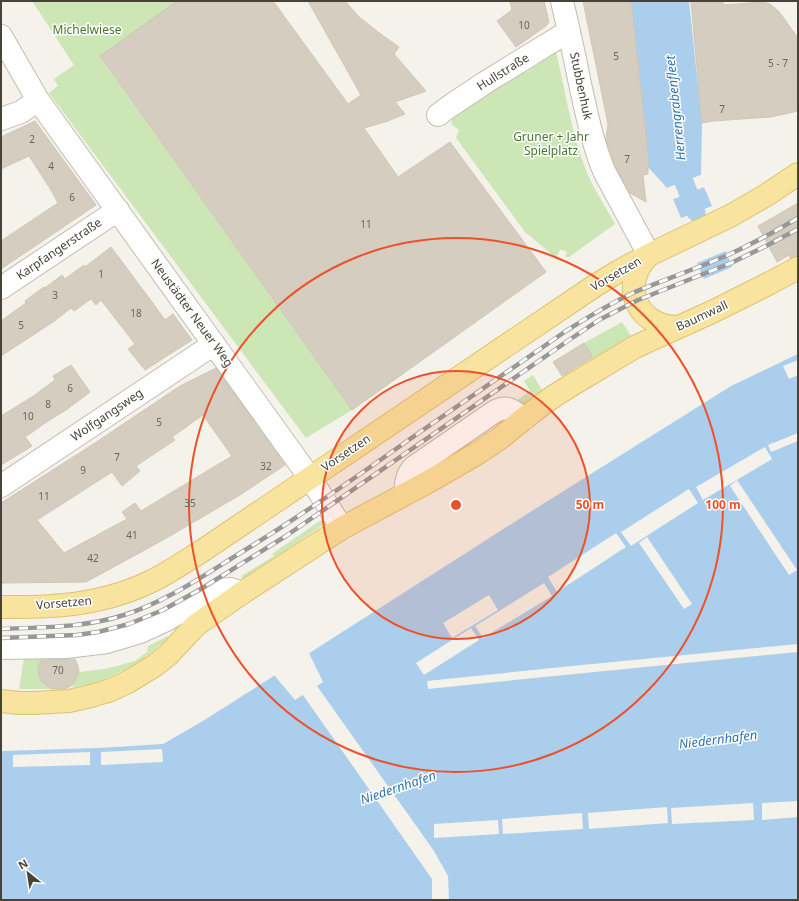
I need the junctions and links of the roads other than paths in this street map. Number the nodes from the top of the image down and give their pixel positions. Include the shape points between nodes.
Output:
1 (562, 1) edge
2 (569, 31) junction
3 (1, 36) edge
4 (38, 100) junction
5 (438, 115) dead end
6 (1, 119) edge
7 (798, 174) edge
8 (118, 210) junction
9 (649, 255) junction
10 (798, 268) edge
11 (1, 288) edge
12 (678, 327) junction
13 (214, 344) junction
14 (310, 478) junction
15 (1, 486) edge
16 (342, 528) junction
17 (242, 593) junction
18 (1, 607) edge
19 (1, 648) edge
20 (1, 701) edge

1 - 2 street, Stubbenhuk
2 - 5 street, Hullstraße
2 - 9 street, Stubbenhuk via 587,117 599,157
3 - 4 street, Neustädter Neuer Weg
4 - 6 street via 21,112
4 - 8 street, Neustädter Neuer Weg
7 - 9 main road, Vorsetzen via 749,206
8 - 11 street, Karpfangerstraße
8 - 13 street, Neustädter Neuer Weg
9 - 12 main road via 635,276 636,302 651,320 664,326
9 - 14 main road, Vorsetzen via 571,301
10 - 12 main road, Baumwall
12 - 16 main road, Baumwall via 635,347 554,396 478,453
13 - 14 street, Neustädter Neuer Weg
13 - 15 street, Wolfgangsweg
14 - 16 street, Neustädter Neuer Weg
14 - 18 main road, Vorsetzen via 196,555 136,588 76,604
16 - 17 main road
17 - 19 street via 219,590 166,620 140,632 107,642 66,647
17 - 20 main road via 196,625 154,666 128,682 110,690 69,701

